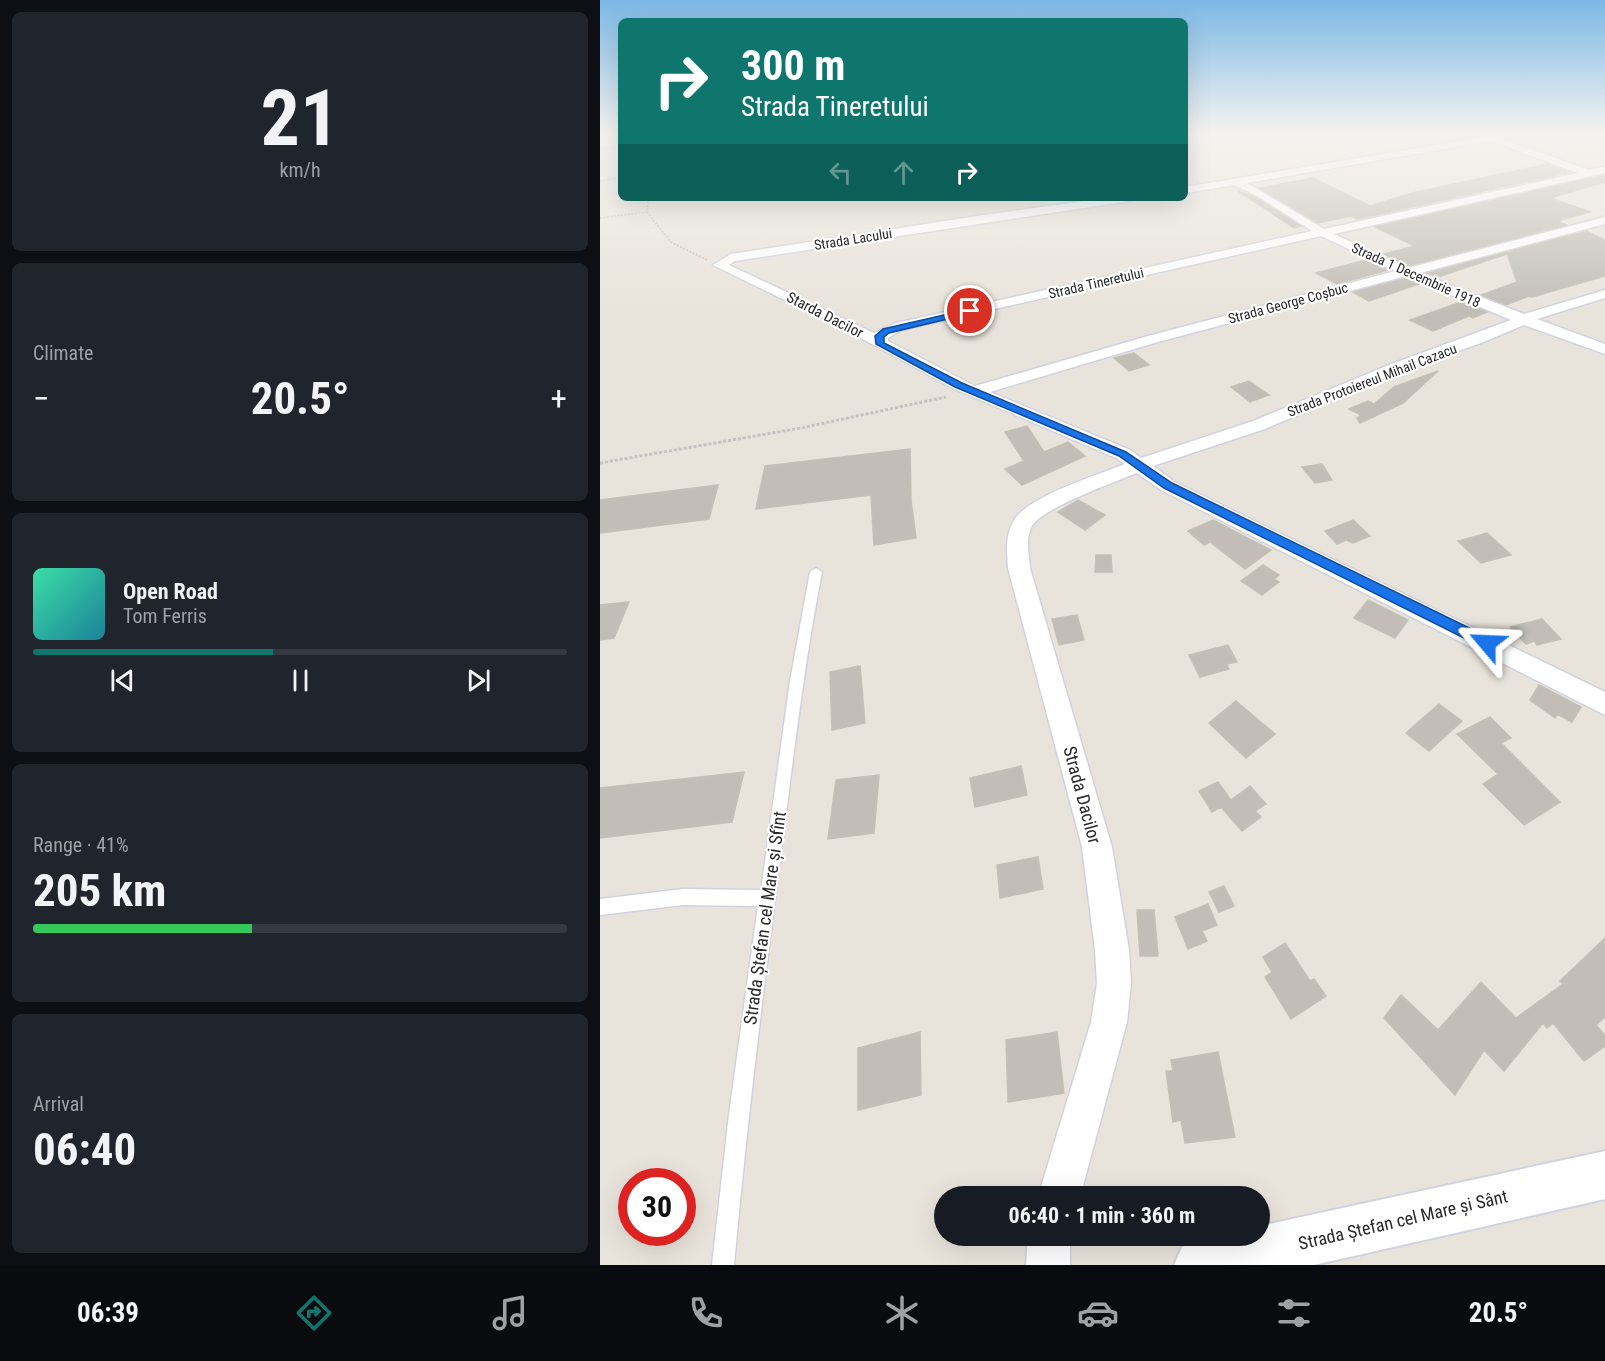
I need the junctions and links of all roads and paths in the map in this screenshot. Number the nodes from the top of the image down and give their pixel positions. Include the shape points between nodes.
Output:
1 (1257, 192) edge
2 (1505, 192) edge
3 (648, 201) edge
4 (1108, 201) edge
5 (647, 212) junction
6 (600, 218) edge
7 (1605, 220) edge
8 (1321, 232) junction
9 (719, 265) junction
10 (1411, 272) junction
11 (1605, 294) edge
12 (1524, 320) junction
13 (896, 327) junction
14 (855, 329) junction
15 (880, 344) junction
16 (1605, 349) edge
17 (973, 392) junction
18 (600, 463) edge
19 (1138, 465) junction
20 (816, 572) dead end
21 (1605, 704) edge
22 (767, 898) junction
23 (600, 907) edge
24 (1605, 1175) edge
25 (1062, 1186) edge
26 (1049, 1246) edge
27 (723, 1265) edge
28 (1048, 1265) edge
29 (1200, 1265) edge

1 - 8 street, Strada 1 Decembrie 1918
2 - 8 street, Strada Tineretului
3 - 5 path
4 - 9 street, Strada Lacului via 731,258
5 - 6 path
5 - 9 path via 671,242
7 - 10 street, Strada George Coșbuc
8 - 10 street, Strada 1 Decembrie 1918
8 - 13 street, Strada Tineretului
9 - 14 street, Starda Dacilor
10 - 12 street, Strada 1 Decembrie 1918
10 - 17 street, Strada George Coșbuc via 1153,339
11 - 12 street, Strada Protoiereul Mihail Cazacu
12 - 16 street, Strada 1 Decembrie 1918
12 - 19 street, Strada Protoiereul Mihail Cazacu via 1259,425
13 - 14 street, Strada Tineretului
13 - 15 street via 880,336
14 - 15 street, Starda Dacilor
15 - 17 street, Starda Dacilor
17 - 18 path via 801,428
17 - 19 street, Starda Dacilor via 1101,444
19 - 21 street, Starda Dacilor via 1168,486
19 - 25 street, Strada Dacilor via 1040,507 1023,522 1017,542 1018,568 1097,847 1114,983 1109,1022
20 - 22 lane, Strada Ștefan cel Mare și Sfînt
22 - 23 lane via 683,897
22 - 27 lane, Strada Ștefan cel Mare și Sfînt via 730,1181
24 - 29 street, Strada Ștefan cel Mare și Sânt
26 - 28 street

